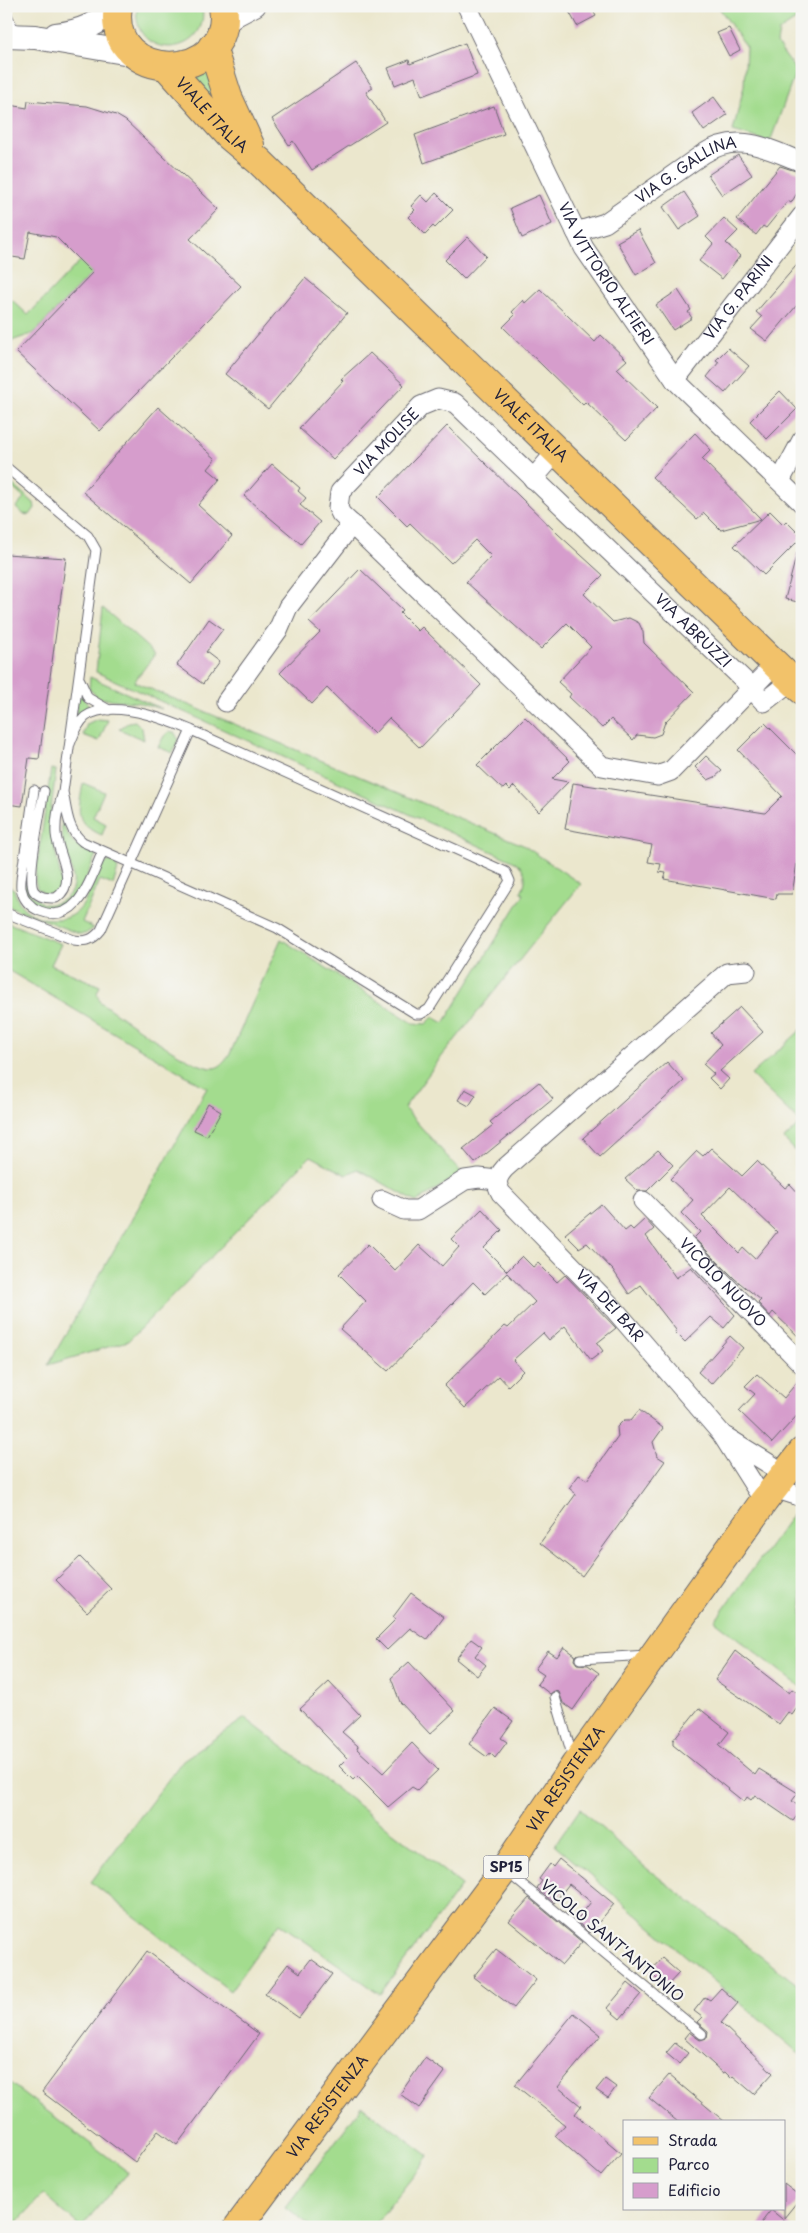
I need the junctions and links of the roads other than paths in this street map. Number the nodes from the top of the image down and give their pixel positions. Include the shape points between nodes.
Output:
1 (117, 6) edge
2 (256, 6) edge
3 (467, 6) edge
4 (6, 13) edge
5 (219, 27) edge
6 (20, 36) edge
7 (136, 54) junction
8 (168, 67) junction
9 (259, 161) junction
10 (802, 162) edge
11 (802, 216) edge
12 (576, 232) junction
13 (675, 380) junction
14 (802, 440) edge
15 (556, 452) junction
16 (6, 467) edge
17 (533, 479) junction
18 (780, 481) junction
19 (802, 503) edge
20 (352, 524) junction
21 (634, 573) joint
22 (79, 675) junction
23 (789, 678) edge
24 (751, 688) junction
25 (226, 702) dead end
26 (110, 710) junction
27 (191, 730) junction
28 (70, 744) junction
29 (63, 792) junction
30 (103, 851) junction
31 (131, 863) junction
32 (6, 913) edge
33 (746, 971) dead end
34 (497, 1180) junction
35 (382, 1200) dead end
36 (643, 1201) dead end
37 (802, 1364) edge
38 (720, 1434) junction
39 (787, 1473) edge
40 (802, 1497) edge
41 (655, 1655) junction
42 (580, 1659) dead end
43 (555, 1697) dead end
44 (575, 1765) junction
45 (504, 1870) junction
46 (702, 2034) dead end
47 (238, 2227) edge

1 - 6 street via 94,26 72,33
1 - 7 main road via 123,38
2 - 5 street
3 - 12 street, VIA VITTORIO ALFIERI
4 - 6 lane
5 - 8 main road via 200,59 184,66
5 - 9 main road, VIALE ITALIA via 237,122
6 - 7 street
7 - 8 main road via 154,65
8 - 9 main road, VIALE ITALIA via 228,135
9 - 15 main road, VIALE ITALIA
10 - 12 street, VIA G. GALLINA via 744,142 721,144 605,223
11 - 13 street, VIA G. PARINI
12 - 13 street, VIA VITTORIO ALFIERI
13 - 18 street, VIA VITTORIO ALFIERI
14 - 18 street
15 - 17 street
15 - 23 main road, VIALE ITALIA
16 - 22 lane via 93,542 95,560
17 - 20 street, VIA MOLISE via 456,403 430,401 421,406 340,492 338,508
17 - 21 street, VIA MOLISE
18 - 19 street, VIA VITTORIO ALFIERI
20 - 24 street, VIA MOLISE via 602,766 657,776 671,771
20 - 25 street via 288,607 278,630
21 - 24 street, VIA ABRUZZI
22 - 26 lane via 88,698
22 - 28 lane
23 - 24 street
26 - 27 lane via 156,717
26 - 28 lane via 86,717 76,728
27 - 31 lane
27 - 31 lane via 506,872 510,881 429,1009 416,1014 277,928
28 - 29 lane
29 - 30 lane via 73,832 83,842
29 - 30 lane via 56,826 68,880 63,893 56,898 35,893 32,880 39,791 21,881 24,898 47,913 75,906
30 - 31 lane
31 - 32 lane via 101,930 91,940 74,940
33 - 34 street via 727,973 505,1168
34 - 35 street via 465,1180 418,1210 404,1210
34 - 38 street, VIA DEI BAR via 501,1193 614,1309
36 - 37 street, VICOLO NUOVO
38 - 39 street, VIA DEI BAR
38 - 39 street, VIA DEI BAR
39 - 40 street
39 - 41 main road, VIA RESISTENZA / SP15
41 - 42 lane
41 - 44 main road, VIA RESISTENZA / SP15
43 - 44 lane
44 - 45 main road, VIA RESISTENZA / SP15
45 - 46 lane, VICOLO SANT'ANTONIO
45 - 47 main road, VIA RESISTENZA / SP15

